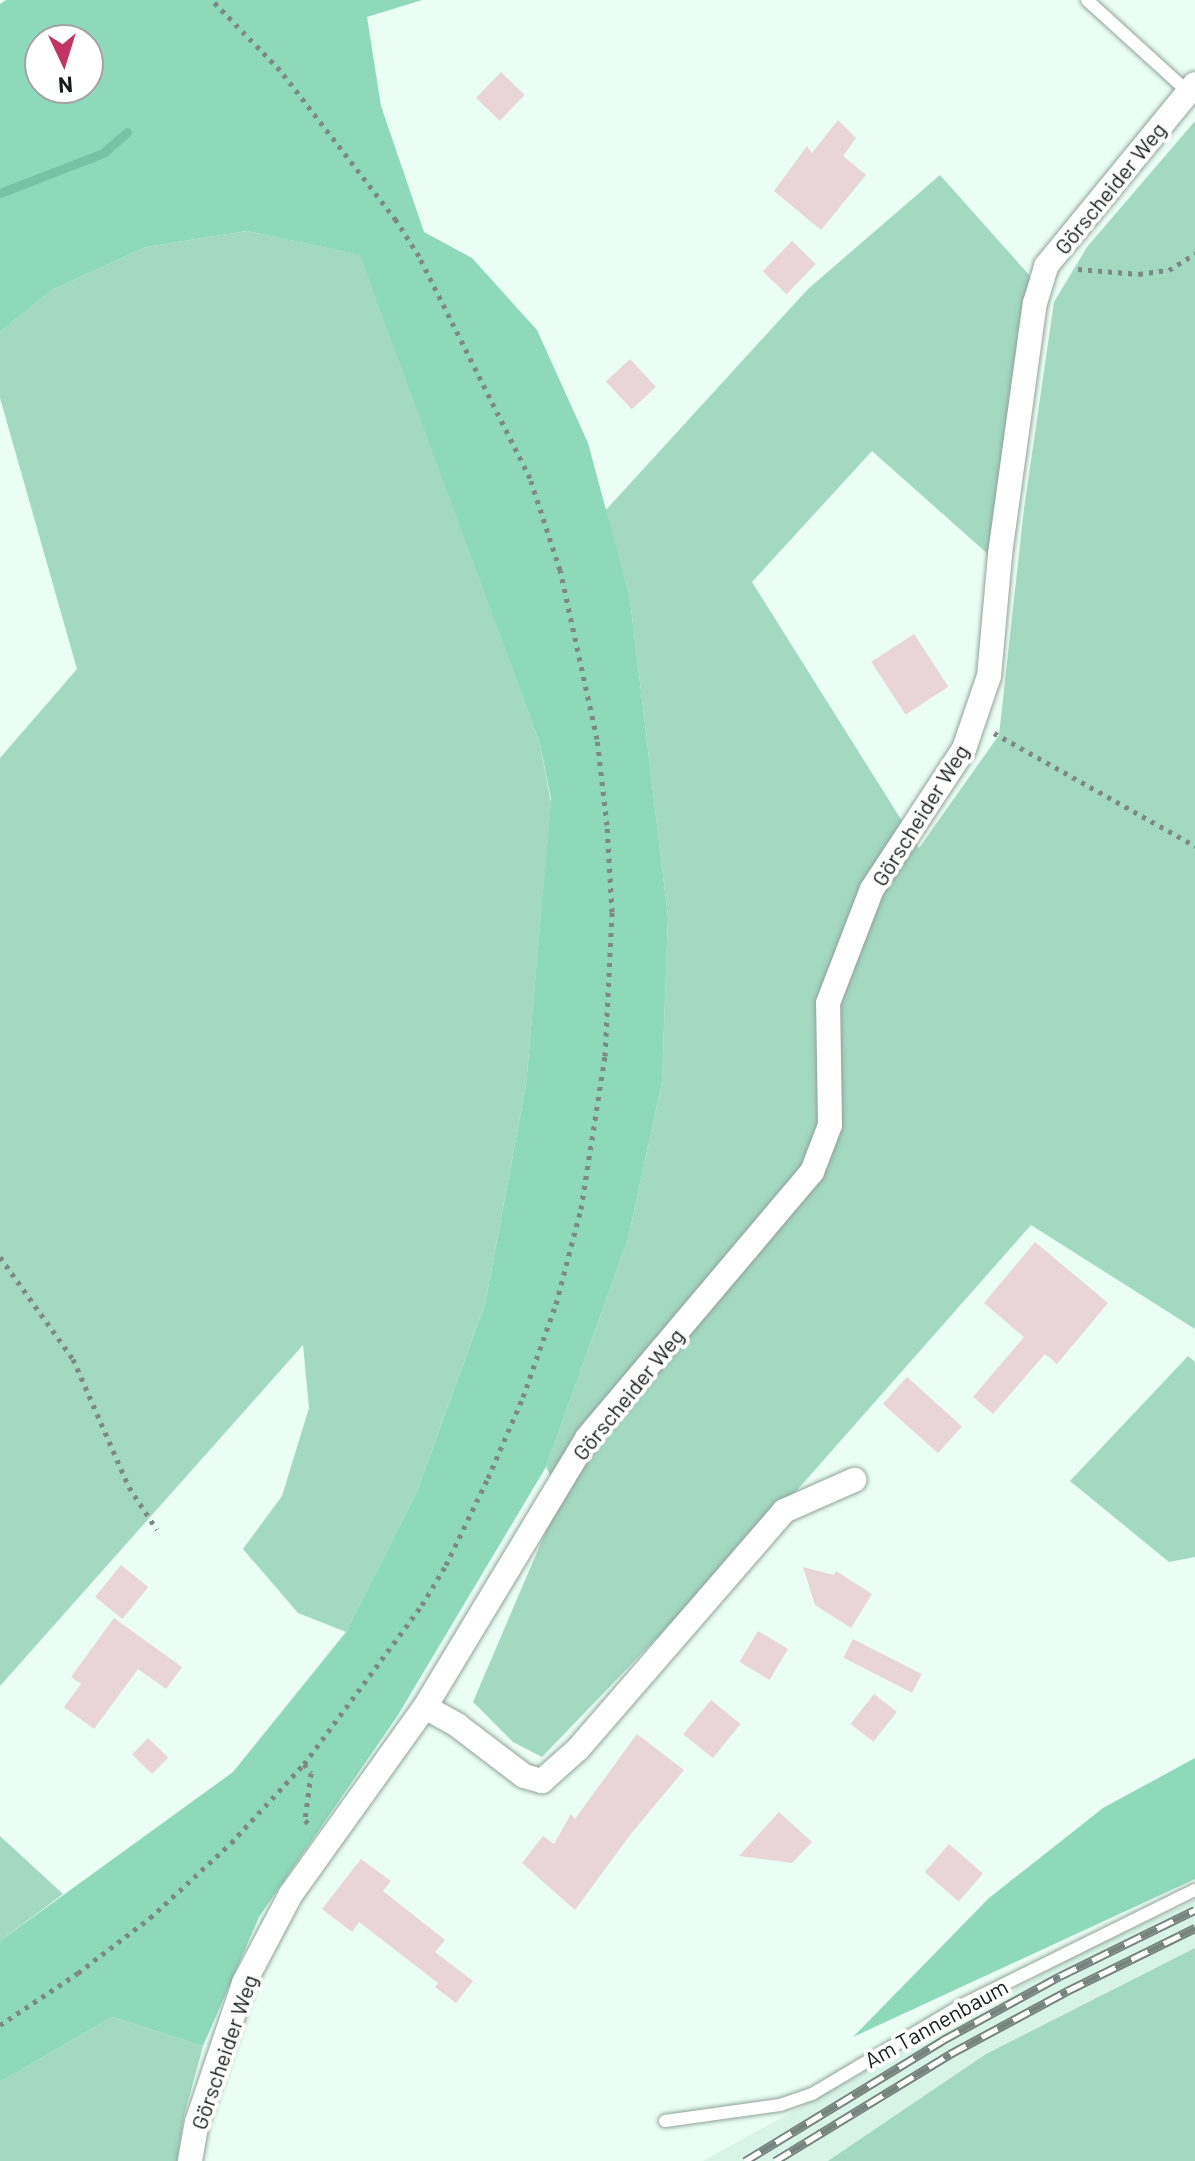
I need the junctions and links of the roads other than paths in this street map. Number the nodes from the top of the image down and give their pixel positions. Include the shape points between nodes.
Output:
1 (1087, 0) edge
2 (1192, 88) edge
3 (854, 1480) dead end
4 (425, 1707) junction
5 (1195, 1890) edge
6 (665, 2121) dead end
7 (190, 2161) edge

1 - 2 lane
2 - 4 street, Görscheider Weg via 1046,266 1035,303 1000,554 989,676 964,749 872,889 828,1003 830,1125 812,1172 587,1438
3 - 4 street via 784,1511 578,1749 542,1781 524,1776
4 - 7 street, Görscheider Weg via 291,1894 244,1983 197,2122
5 - 6 lane, Am Tannenbaum via 962,2005 812,2094 780,2105

